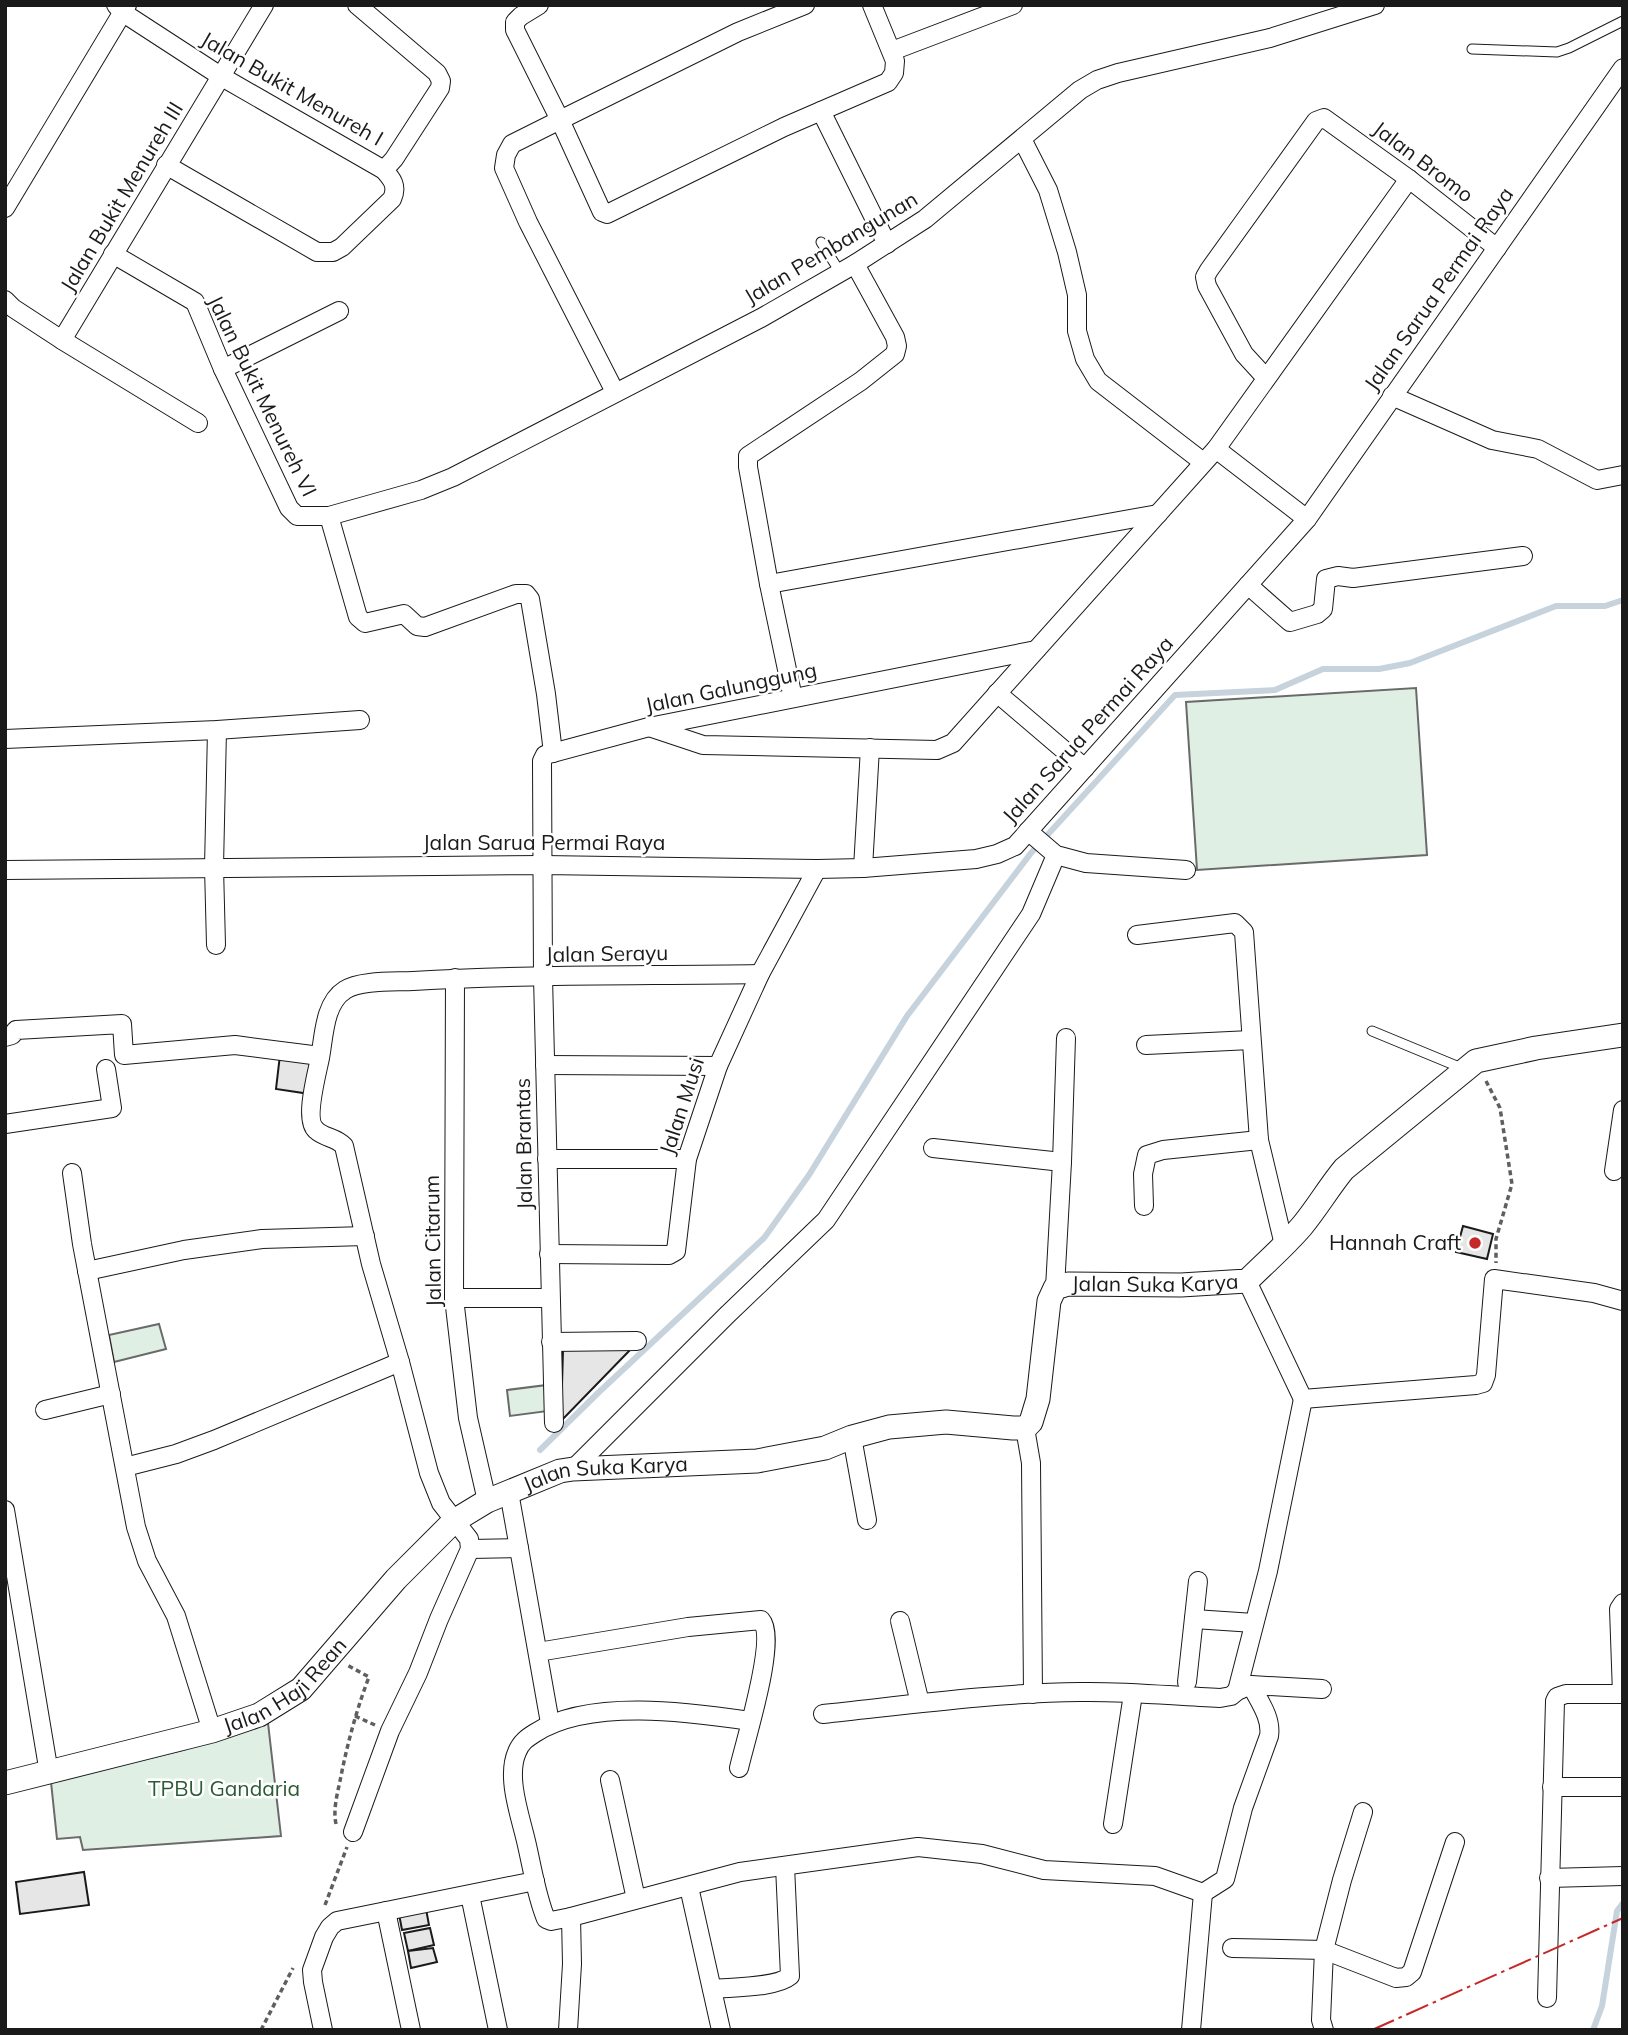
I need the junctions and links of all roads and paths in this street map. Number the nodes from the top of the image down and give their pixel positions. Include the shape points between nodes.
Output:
1 (264, 5) edge
2 (357, 5) edge
3 (539, 5) edge
4 (805, 5) edge
5 (872, 5) edge
6 (1013, 5) edge
7 (1375, 5) edge
8 (122, 8) edge
9 (1623, 21) edge
10 (1472, 49) dead end
11 (892, 51) junction
12 (1623, 68) edge
13 (222, 77) junction
14 (821, 111) junction
15 (560, 120) junction
16 (1022, 139) junction
17 (166, 165) junction
18 (384, 170) junction
19 (1409, 178) junction
20 (5, 208) edge
21 (821, 242) dead end
22 (887, 244) junction
23 (1497, 248) junction
24 (113, 254) junction
25 (848, 268) junction
26 (5, 300) edge
27 (338, 311) dead end
28 (62, 340) junction
29 (223, 369) junction
30 (1266, 378) junction
31 (615, 393) junction
32 (1392, 396) junction
33 (198, 424) dead end
34 (1216, 449) junction
35 (1203, 463) junction
36 (1623, 475) edge
37 (1158, 514) junction
38 (297, 516) joint
39 (330, 516) junction
40 (1307, 519) junction
41 (1523, 556) dead end
42 (769, 584) junction
43 (1248, 585) junction
44 (1036, 650) junction
45 (997, 693) junction
46 (793, 698) junction
47 (360, 720) dead end
48 (649, 727) junction
49 (217, 730) junction
50 (5, 739) edge
51 (870, 748) junction
52 (553, 753) junction
53 (1085, 768) junction
54 (1041, 843) junction
55 (543, 864) junction
56 (214, 867) junction
57 (863, 868) junction
58 (817, 869) junction
59 (5, 870) edge
60 (1186, 870) dead end
61 (1137, 935) dead end
62 (216, 945) dead end
63 (760, 974) junction
64 (543, 977) junction
65 (454, 978) junction
66 (1372, 1031) dead end
67 (1623, 1035) edge
68 (5, 1037) edge
69 (1066, 1038) dead end
70 (1251, 1040) junction
71 (1146, 1045) dead end
72 (320, 1056) junction
73 (545, 1065) junction
74 (1471, 1065) junction
75 (718, 1066) junction
76 (106, 1069) dead end
77 (1623, 1110) edge
78 (5, 1124) edge
79 (1259, 1140) junction
80 (933, 1148) dead end
81 (547, 1159) junction
82 (687, 1159) junction
83 (1062, 1162) junction
84 (1614, 1171) dead end
85 (72, 1173) dead end
86 (1144, 1206) dead end
87 (365, 1236) junction
88 (1284, 1245) junction
89 (549, 1254) junction
90 (87, 1271) junction
91 (1494, 1279) junction
92 (1247, 1281) junction
93 (1055, 1288) junction
94 (454, 1298) junction
95 (550, 1298) junction
96 (1623, 1301) edge
97 (637, 1341) dead end
98 (551, 1342) junction
99 (400, 1362) junction
100 (111, 1394) junction
101 (1303, 1399) junction
102 (45, 1410) dead end
103 (554, 1423) dead end
104 (1025, 1428) junction
105 (852, 1437) junction
106 (125, 1467) junction
107 (573, 1469) junction
108 (509, 1492) junction
109 (487, 1501) junction
110 (5, 1510) edge
111 (867, 1520) dead end
112 (454, 1521) junction
113 (519, 1548) junction
114 (470, 1549) junction
115 (1198, 1580) dead end
116 (1623, 1603) edge
117 (1194, 1619) junction
118 (900, 1621) dead end
119 (1254, 1623) junction
120 (538, 1652) junction
121 (330, 1655) junction
122 (1187, 1682) dead end
123 (1244, 1688) junction
124 (1322, 1689) dead end
125 (1033, 1693) junction
126 (1133, 1694) junction
127 (1622, 1694) edge
128 (920, 1703) junction
129 (822, 1714) dead end
130 (750, 1721) junction
131 (551, 1723) junction
132 (212, 1731) junction
133 (739, 1768) dead end
134 (49, 1773) junction
135 (610, 1780) dead end
136 (5, 1783) edge
137 (1552, 1787) junction
138 (1623, 1787) edge
139 (1363, 1812) dead end
140 (1113, 1824) dead end
141 (344, 1833) junction
142 (1455, 1842) dead end
143 (346, 1850) dead end
144 (785, 1866) junction
145 (1623, 1876) edge
146 (1549, 1878) junction
147 (535, 1881) junction
148 (688, 1887) junction
149 (1203, 1894) junction
150 (470, 1895) junction
151 (636, 1899) junction
152 (386, 1911) junction
153 (571, 1917) junction
154 (1232, 1948) dead end
155 (1324, 1950) junction
156 (712, 1989) junction
157 (1547, 1998) dead end
158 (324, 2030) edge
159 (411, 2030) edge
160 (498, 2030) edge
161 (568, 2030) edge
162 (721, 2030) edge
163 (1191, 2030) edge
164 (1324, 2030) edge

1 - 13 street, Jalan Bukit Menureh III
2 - 18 street via 441,81
3 - 15 street via 515,22 515,30
4 - 15 street via 738,32
5 - 11 street
6 - 11 street
7 - 16 street, Jalan Pembangunan via 1270,38 1097,80
8 - 13 street, Jalan Bukit Menureh I
8 - 20 street, Jalan Bukit Menureh I
9 - 10 lane via 1557,52
11 - 14 street via 894,72 887,82
12 - 23 street, Jalan Sarua Permai Raya
13 - 17 street, Jalan Bukit Menureh III
13 - 18 street, Jalan Bukit Menureh I
14 - 15 street via 607,214 601,212
14 - 22 street
15 - 31 street via 512,144 504,168
16 - 22 street, Jalan Pembangunan via 925,219
16 - 35 street via 1048,190 1067,253 1085,359 1098,381
17 - 18 street via 325,253 342,247 392,199 395,187
17 - 24 street, Jalan Bukit Menureh III
19 - 23 street, Jalan Bromo
19 - 30 street
19 - 30 street, Jalan Bromo via 1325,118 1320,118 1286,163 1205,277 1244,354
21 - 25 lane
22 - 25 street, Jalan Pembangunan
23 - 32 street, Jalan Sarua Permai Raya
24 - 28 street, Jalan Bukit Menureh III
24 - 29 street, Jalan Bukit Menureh VI via 195,302
25 - 31 street, Jalan Pembangunan
25 - 42 street via 895,337 895,354 748,456
26 - 28 street
27 - 29 street
28 - 33 street
29 - 38 street, Jalan Bukit Menureh VI via 289,508
30 - 34 street
31 - 39 street, Jalan Pembangunan via 453,477
32 - 36 street via 1492,440 1538,449 1597,480
32 - 40 street, Jalan Sarua Permai Raya
34 - 35 street
34 - 40 street
35 - 37 street
37 - 42 street
37 - 44 street
38 - 39 street, Jalan Pembangunan
39 - 52 street via 358,617 365,623 404,614 425,627 526,594 537,637
40 - 43 street, Jalan Sarua Permai Raya
41 - 43 street via 1353,578 1331,576 1326,579 1323,609 1290,622
42 - 46 street
43 - 53 street, Jalan Sarua Permai Raya
44 - 45 street
44 - 46 street, Jalan Galunggung
45 - 51 street via 945,747
45 - 53 street
46 - 48 street, Jalan Galunggung
47 - 49 street
48 - 51 street via 703,745
48 - 52 street, Jalan Galunggung
49 - 50 street
49 - 56 street
51 - 57 street
52 - 55 street via 542,761
53 - 54 street, Jalan Sarua Permai Raya
54 - 57 street, Jalan Sarua Permai Raya via 975,859
54 - 60 street via 1086,863
54 - 107 street via 1031,914 827,1220
55 - 56 street, Jalan Sarua Permai Raya
55 - 58 street, Jalan Sarua Permai Raya
55 - 64 street, Jalan Brantas
56 - 59 street, Jalan Sarua Permai Raya
56 - 62 street
57 - 58 street, Jalan Sarua Permai Raya
58 - 63 street, Jalan Musi
61 - 70 street via 1235,923 1240,927
63 - 64 street, Jalan Serayu
63 - 75 street, Jalan Musi
64 - 65 street, Jalan Serayu
64 - 73 street, Jalan Brantas
65 - 72 street, Jalan Serayu via 362,984 345,990 332,1004
65 - 94 street, Jalan Citarum
66 - 74 lane
67 - 74 street, Jalan Suka Karya via 1536,1048
68 - 72 street via 16,1030 122,1024 124,1055 235,1045
69 - 83 street
70 - 71 street
70 - 79 street
72 - 87 street, Jalan Serayu via 311,1123 344,1146
73 - 75 street
73 - 81 street, Jalan Brantas
74 - 88 street, Jalan Suka Karya via 1344,1169
74 - 91 path via 1500,1108 1513,1184 1496,1239
75 - 82 street, Jalan Musi
76 - 78 street via 112,1108
77 - 84 street
79 - 86 street via 1147,1155
79 - 88 street
80 - 83 street
81 - 82 street
81 - 89 street, Jalan Brantas
82 - 89 street, Jalan Musi via 676,1251 669,1255
83 - 93 street
85 - 90 street
87 - 90 street via 262,1239
87 - 99 street
88 - 92 street, Jalan Suka Karya
89 - 95 street, Jalan Brantas
90 - 100 street
91 - 96 street
91 - 101 street via 1483,1382
92 - 93 street, Jalan Suka Karya via 1068,1284
92 - 101 street
93 - 104 street, Jalan Suka Karya via 1049,1301 1038,1399
94 - 95 street
94 - 109 street, Jalan Citarum via 468,1418
95 - 98 street, Jalan Brantas
97 - 98 street
98 - 103 street, Jalan Brantas
99 - 106 street via 214,1440
99 - 112 street via 434,1489
100 - 102 street
100 - 106 street
101 - 119 street
104 - 105 street, Jalan Suka Karya via 946,1422 890,1427
104 - 125 street via 1031,1463
105 - 107 street, Jalan Suka Karya via 825,1448 757,1461
105 - 111 street
106 - 132 street via 147,1561 176,1616
107 - 108 street, Jalan Suka Karya
108 - 109 street, Jalan Haji Rean
108 - 113 street
109 - 112 street, Jalan Haji Rean
110 - 134 street
112 - 114 street via 469,1539
112 - 121 street, Jalan Haji Rean
113 - 114 street
113 - 120 street
114 - 141 street
115 - 117 street
116 - 127 street via 1619,1609
117 - 119 street
117 - 122 street
118 - 128 street
119 - 123 street
120 - 130 street via 761,1620 766,1628 766,1658
120 - 131 street
121 - 132 street, Jalan Haji Rean via 301,1689 259,1715
121 - 141 path via 369,1676 345,1755 335,1817
123 - 124 street
123 - 126 street via 1220,1698
123 - 149 street via 1267,1715 1269,1736 1243,1808 1225,1879
125 - 126 street
125 - 128 street
126 - 140 street
127 - 137 street via 1557,1697
128 - 129 street
130 - 131 street via 633,1710
130 - 133 street
131 - 147 street via 523,1741 514,1764 513,1786
132 - 134 street, Jalan Haji Rean
134 - 136 street, Jalan Haji Rean
135 - 151 street
137 - 138 street
137 - 146 street
139 - 155 street
141 - 143 path
142 - 155 street via 1412,1972 1406,1977 1396,1978
144 - 148 street via 740,1872
144 - 149 street via 918,1847 982,1854 1044,1871 1155,1877
144 - 156 street via 789,1976 773,1983
145 - 146 street
146 - 157 street
147 - 150 street
147 - 153 street via 546,1919
148 - 151 street
148 - 156 street
149 - 163 street
150 - 152 street
150 - 160 street
151 - 153 street
152 - 158 street via 337,1921 324,1937 312,1970
152 - 159 street
153 - 161 street
154 - 155 street
155 - 164 street
156 - 162 street

